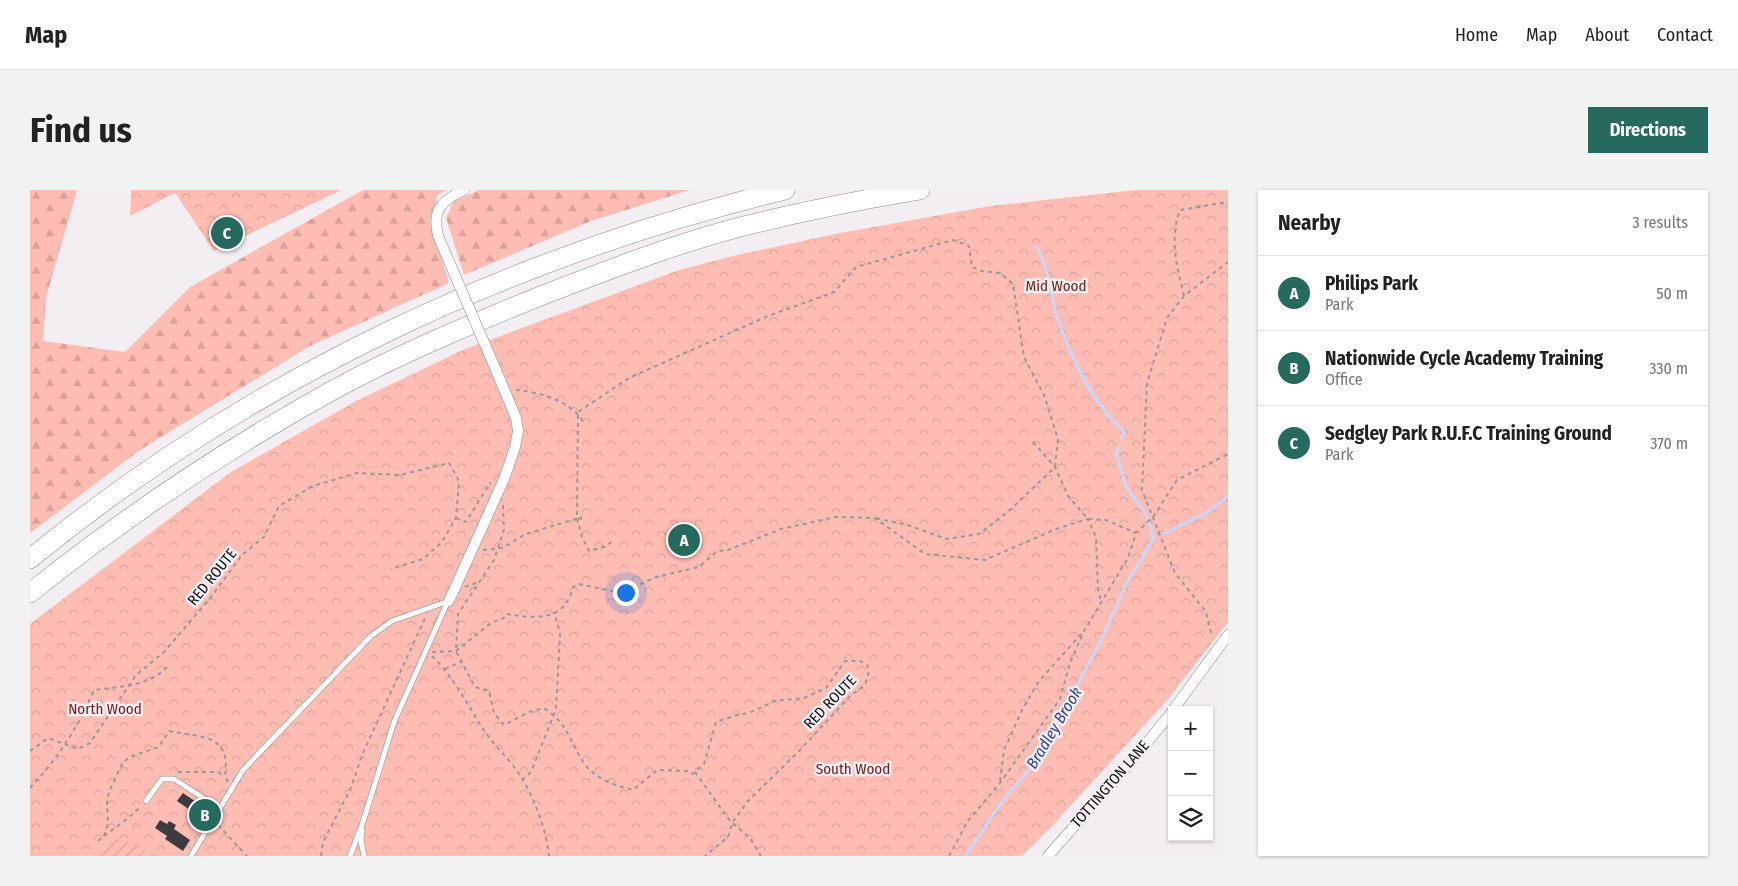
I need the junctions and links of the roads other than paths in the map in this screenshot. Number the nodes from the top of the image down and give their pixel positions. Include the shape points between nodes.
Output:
1 (464, 190) edge
2 (785, 190) edge
3 (920, 190) edge
4 (30, 559) edge
5 (30, 593) edge
6 (449, 601) junction
7 (1228, 635) edge
8 (1176, 706) edge
9 (1168, 716) edge
10 (146, 800) road end
11 (220, 809) junction
12 (362, 825) junction
13 (191, 856) edge
14 (350, 856) edge
15 (364, 856) edge
16 (1048, 856) edge

1 - 6 street, bridge via 452,195 439,207 435,224 506,390 518,431 498,491
2 - 4 highway via 641,231 538,267 437,308 311,372 198,438 92,511
3 - 5 highway via 801,212 692,242 579,281 440,338 337,388 226,453 158,497
6 - 11 lane via 392,621 371,636 283,725 244,770
6 - 12 lane via 394,722
7 - 8 street, TOTTINGTON LANE
9 - 16 street, TOTTINGTON LANE
10 - 11 lane via 162,779 174,779
11 - 13 lane
12 - 14 lane
12 - 15 lane

